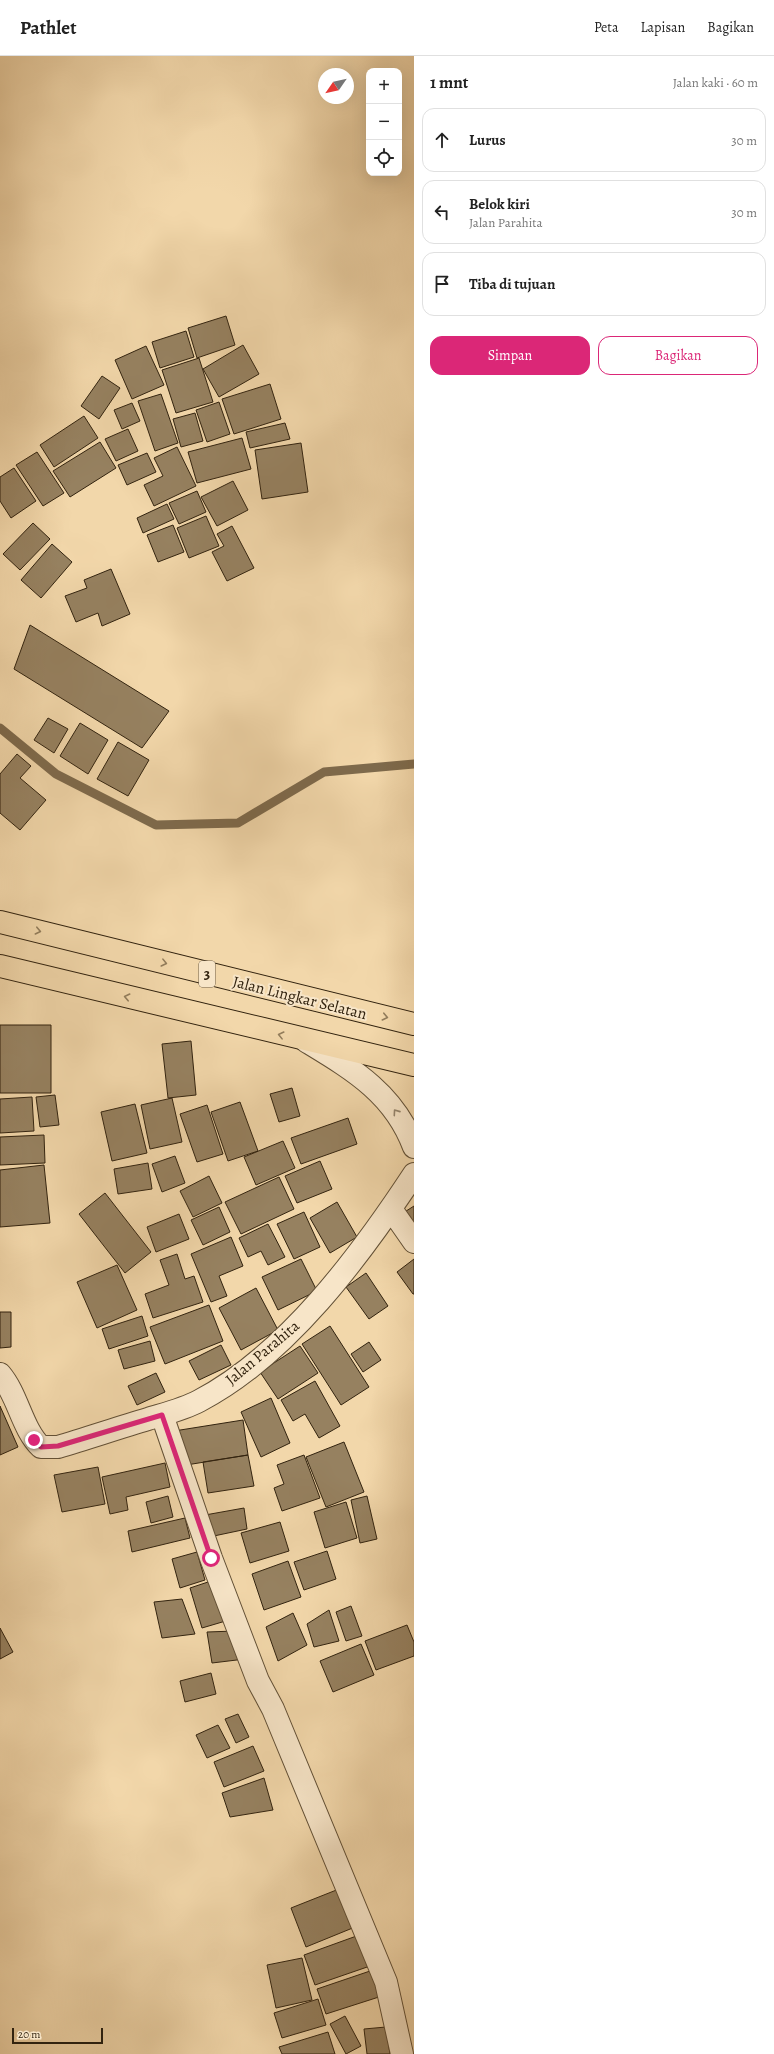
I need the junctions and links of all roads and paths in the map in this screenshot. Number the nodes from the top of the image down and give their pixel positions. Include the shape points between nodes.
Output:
1 (0, 922) edge
2 (0, 966) edge
3 (414, 1024) edge
4 (305, 1041) junction
5 (414, 1065) edge
6 (414, 1147) edge
7 (414, 1174) edge
8 (391, 1209) junction
9 (414, 1242) edge
10 (0, 1374) edge
11 (162, 1415) junction
12 (402, 2054) edge

1 -> 3 main road, Jalan Lingkar Selatan / 3
4 -> 2 main road
4 - 5 main road
6 -> 4 street via 409,1132 396,1110 374,1087 354,1071
7 - 8 street, Jalan Parahita
8 - 9 street
8 - 11 street, Jalan Parahita via 359,1254 284,1338 243,1372 199,1401
10 - 11 street, Jalan Parahita via 12,1390 34,1440 41,1447 58,1446
11 - 12 street via 211,1558 258,1681 273,1709 386,1982

